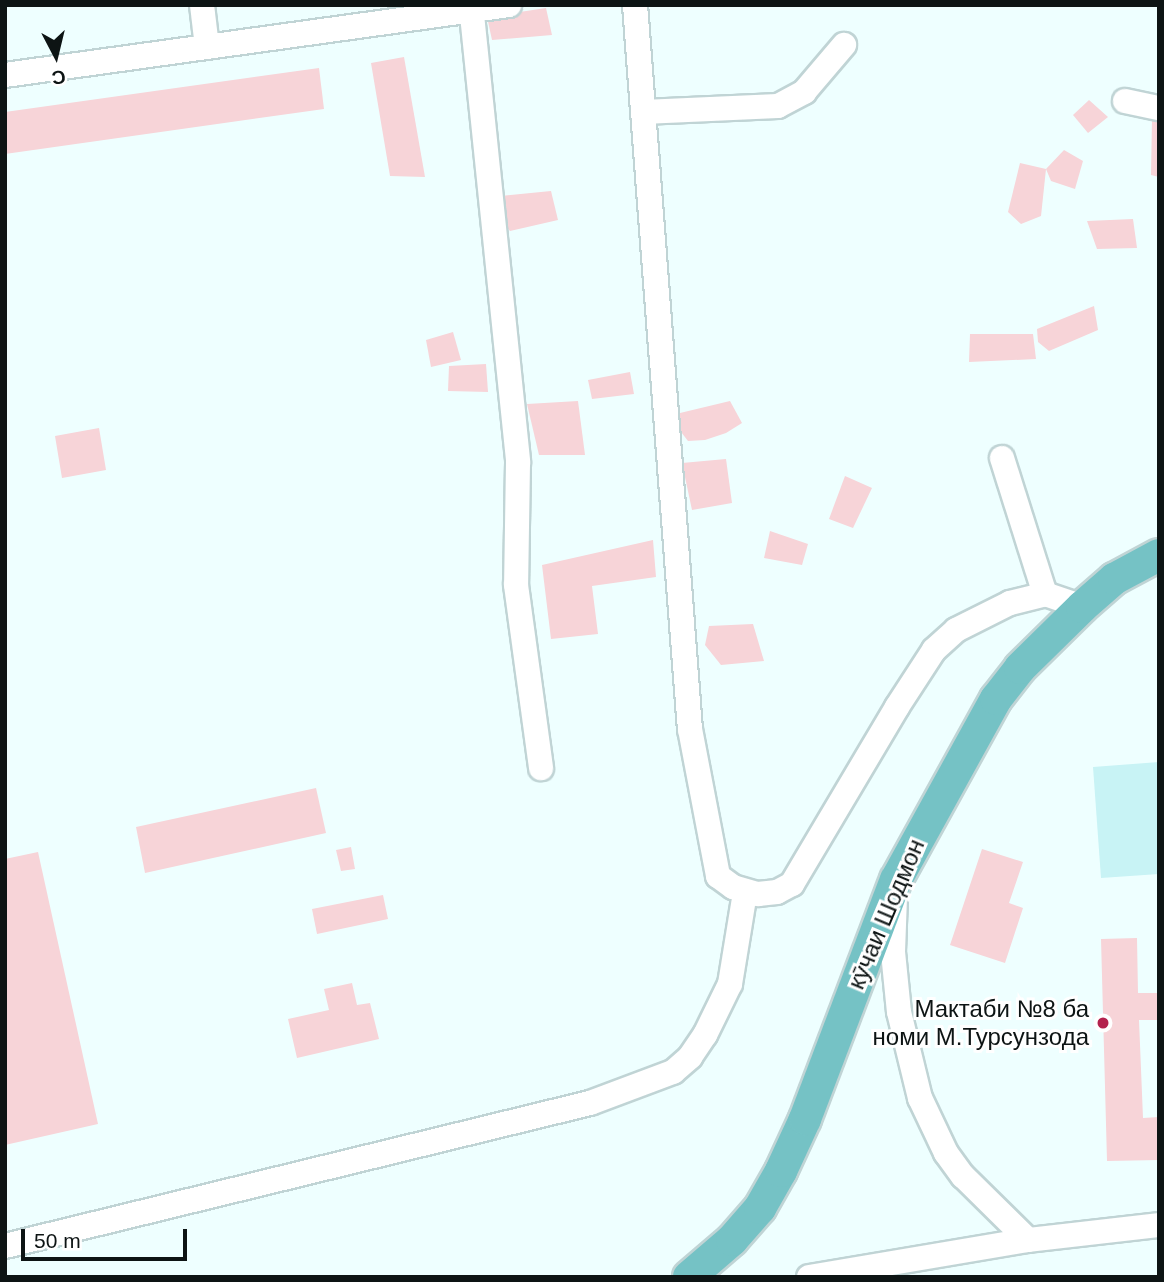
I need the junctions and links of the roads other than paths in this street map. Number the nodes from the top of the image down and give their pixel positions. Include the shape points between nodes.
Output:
1 (202, 5) edge
2 (509, 5) edge
3 (635, 5) edge
4 (472, 8) edge
5 (844, 45) dead end
6 (207, 47) junction
7 (5, 75) edge
8 (1125, 102) dead end
9 (1159, 108) edge
10 (643, 112) junction
11 (1002, 458) dead end
12 (1159, 555) edge
13 (1045, 594) junction
14 (1082, 607) junction
15 (541, 768) dead end
16 (896, 880) junction
17 (745, 892) junction
18 (1159, 1225) edge
19 (1028, 1240) junction
20 (5, 1246) edge
21 (886, 1269) edge
22 (689, 1277) edge
23 (809, 1277) edge

1 - 6 street
2 - 4 street
3 - 10 street
4 - 6 street
4 - 15 street via 518,463 516,585
5 - 10 street via 804,92 778,106
6 - 7 street
8 - 9 street
10 - 17 street via 690,729 715,871 722,881
11 - 13 street
12 - 14 main road, кӯчаи Шодмон via 1114,579
13 - 14 street
13 - 17 street via 984,615 956,630 934,650 792,884 768,894
14 - 16 main road, кӯчаи Шодмон via 1020,668 996,699
16 - 19 street via 894,975 920,1098 962,1176
16 - 22 main road, кӯчаи Шодмон via 805,1119 780,1171 760,1208
17 - 20 street via 730,984 705,1035 673,1072 590,1103
18 - 19 street
19 - 21 street
21 - 23 street

